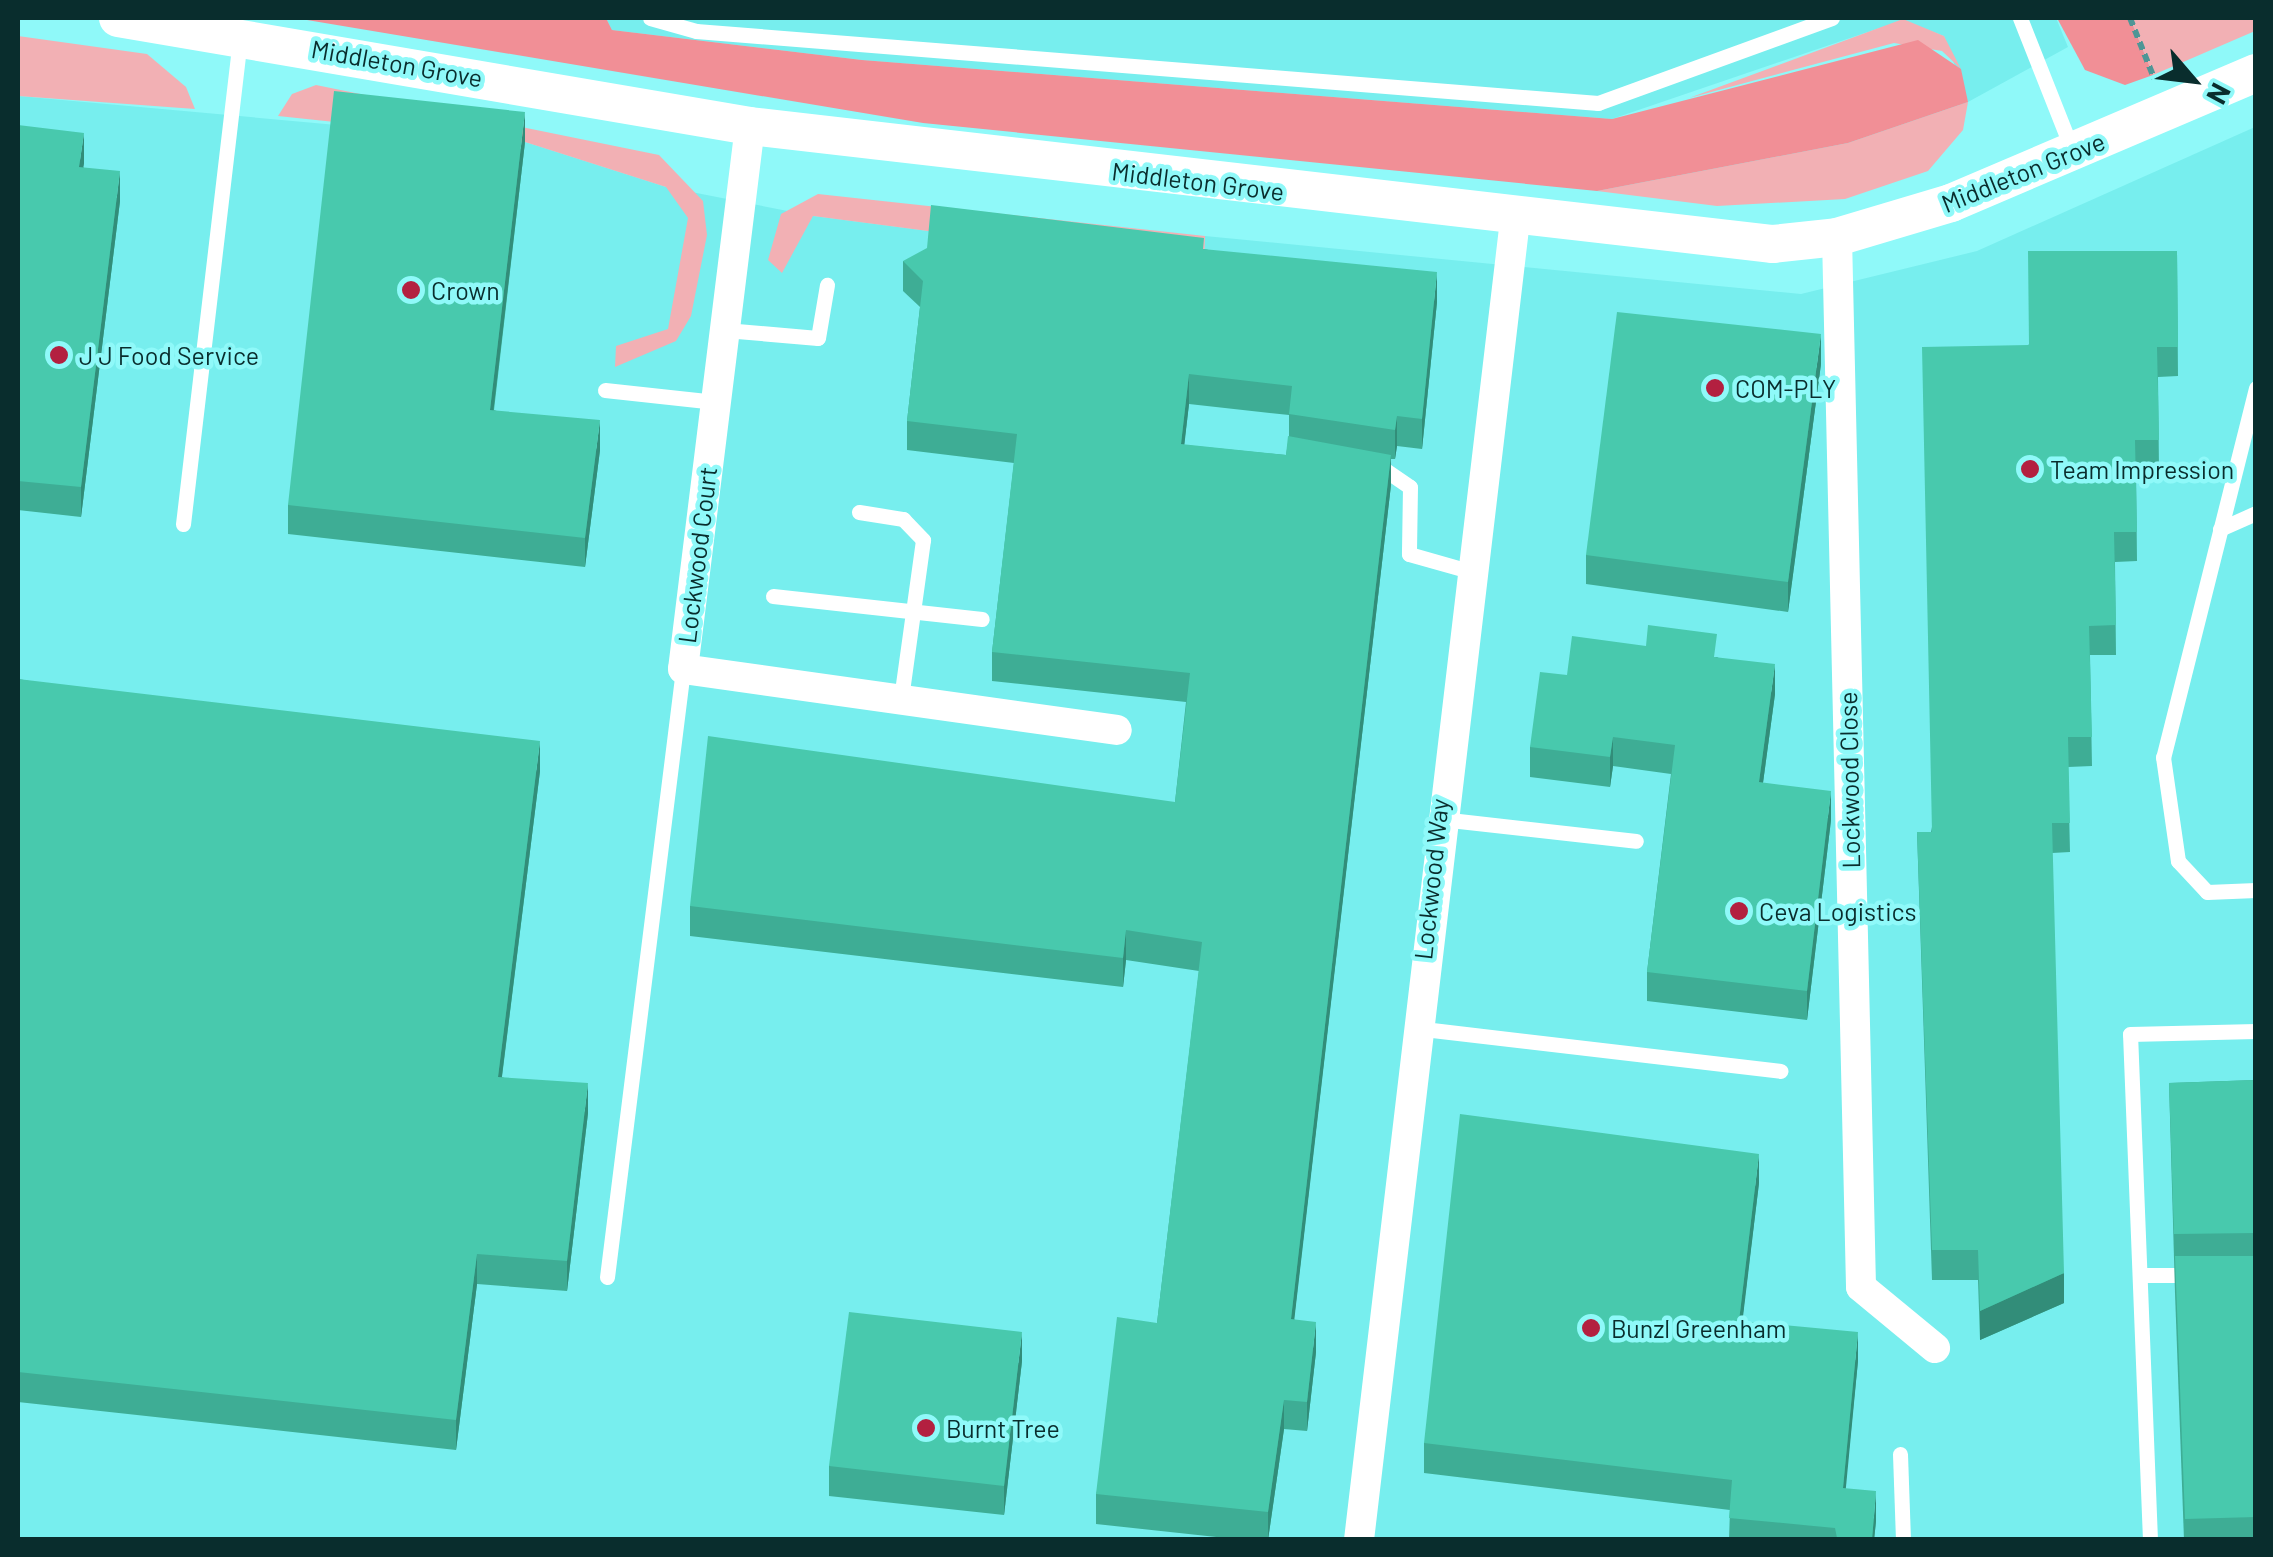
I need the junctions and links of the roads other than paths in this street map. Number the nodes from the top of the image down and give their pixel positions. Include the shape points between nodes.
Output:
1 (118, 18) edge
2 (650, 18) edge
3 (1832, 18) edge
4 (2020, 18) edge
5 (241, 35) junction
6 (2256, 73) edge
7 (750, 126) junction
8 (2073, 152) junction
9 (1515, 220) junction
10 (1837, 236) junction
11 (827, 286) dead end
12 (725, 330) junction
13 (2256, 388) edge
14 (604, 390) dead end
15 (715, 402) junction
16 (1351, 461) edge
17 (860, 512) dead end
18 (2256, 513) edge
19 (183, 524) dead end
20 (2220, 529) junction
21 (1469, 570) junction
22 (773, 596) dead end
23 (914, 612) junction
24 (982, 619) dead end
25 (683, 669) junction
26 (901, 699) junction
27 (1117, 730) dead end
28 (1438, 818) junction
29 (1636, 841) dead end
30 (2256, 890) edge
31 (1415, 1028) junction
32 (2256, 1032) edge
33 (1780, 1070) dead end
34 (2217, 1274) edge
35 (2140, 1275) junction
36 (607, 1278) dead end
37 (1935, 1348) dead end
38 (1900, 1454) dead end
39 (1360, 1540) edge
40 (1903, 1540) edge
41 (2150, 1540) edge

1 - 5 street, Middleton Grove
2 - 3 lane via 696,31 1598,103
4 - 8 lane
5 - 7 street, Middleton Grove
5 - 19 lane
6 - 8 street, Middleton Grove
7 - 9 street, Middleton Grove
7 - 12 street, Lockwood Court
8 - 10 street, Middleton Grove
9 - 10 street, Middleton Grove via 1756,244
9 - 21 street, Lockwood Way
10 - 37 street, Lockwood Close via 1861,1287
11 - 12 lane via 818,338
12 - 15 street, Lockwood Court
13 - 20 lane
14 - 15 lane
15 - 25 street, Lockwood Court
16 - 21 lane via 1384,464 1405,479 1409,554
17 - 23 lane via 917,528 924,550
18 - 20 lane
20 - 30 lane via 2162,757 2164,800 2178,861 2207,892
21 - 28 street, Lockwood Way
22 - 23 lane
23 - 24 lane
23 - 26 lane
25 - 26 street, Lockwood Court
25 - 36 lane
26 - 27 street, Lockwood Court
28 - 29 lane
28 - 31 street, Lockwood Way
31 - 33 lane
31 - 39 street, Lockwood Way
32 - 35 lane via 2130,1034
34 - 35 lane
35 - 41 lane
38 - 40 lane

